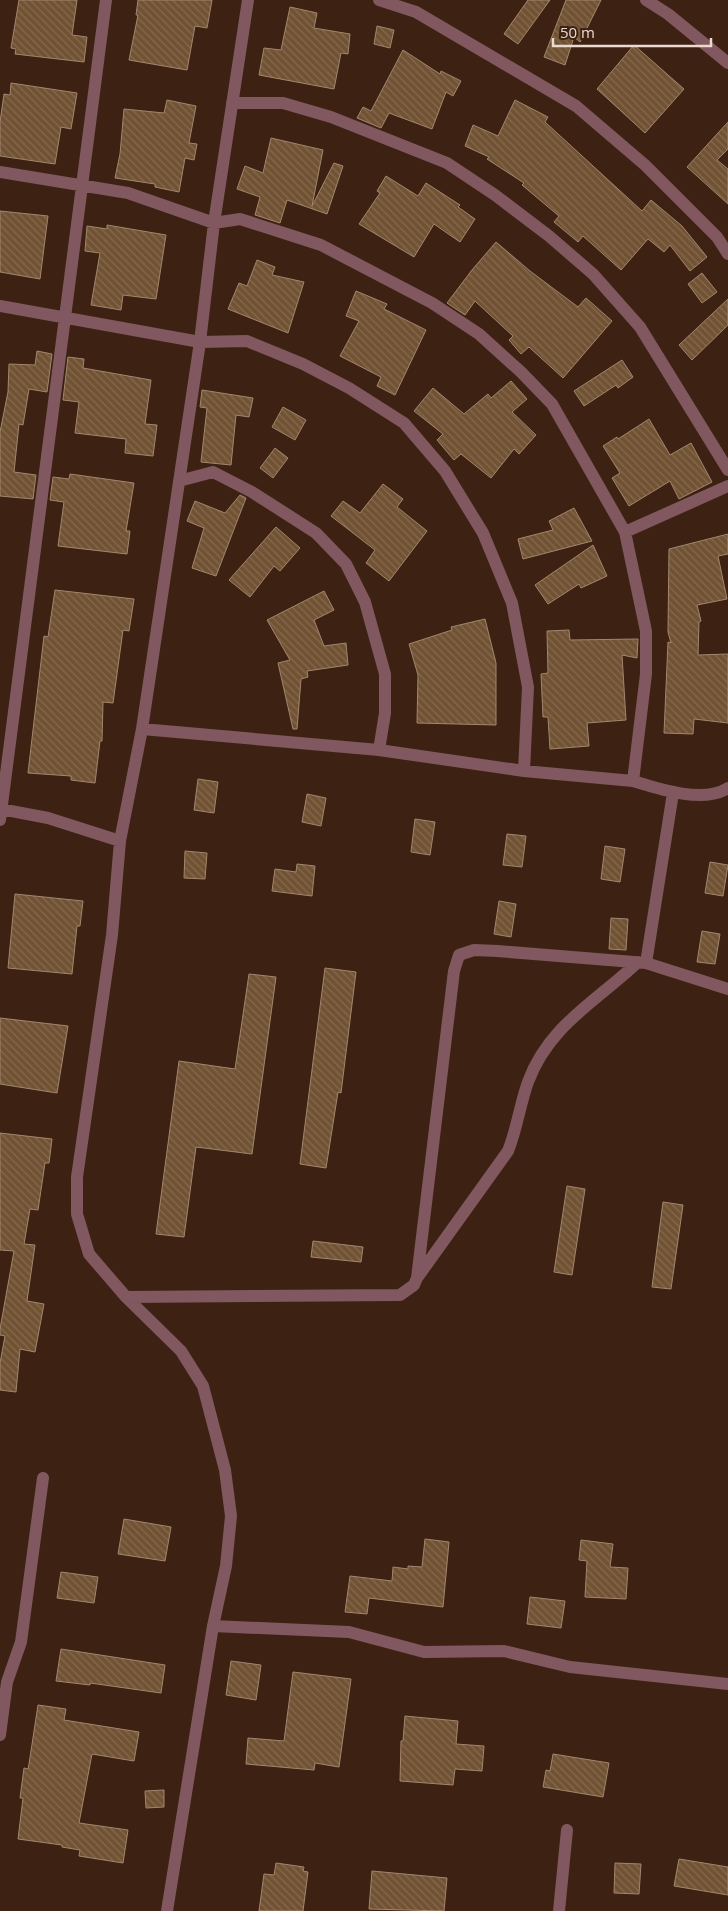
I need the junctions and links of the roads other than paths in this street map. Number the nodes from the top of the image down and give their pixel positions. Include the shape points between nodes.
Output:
1 (106, 0) edge
2 (248, 0) edge
3 (379, 0) edge
4 (646, 0) edge
5 (728, 63) edge
6 (232, 103) junction
7 (0, 172) edge
8 (83, 184) junction
9 (214, 222) junction
10 (728, 254) edge
11 (0, 306) edge
12 (64, 316) junction
13 (200, 342) junction
14 (728, 470) edge
15 (179, 481) junction
16 (728, 486) edge
17 (625, 532) junction
18 (142, 729) junction
19 (379, 750) junction
20 (524, 771) junction
21 (633, 782) junction
22 (728, 788) edge
23 (673, 793) junction
24 (1, 813) edge
25 (120, 841) junction
26 (642, 962) junction
27 (728, 989) edge
28 (417, 1278) junction
29 (126, 1297) junction
30 (43, 1478) dead end
31 (213, 1626) junction
32 (728, 1684) edge
33 (0, 1735) edge
34 (567, 1830) dead end
35 (167, 1911) edge
36 (559, 1911) edge

1 - 8 street
2 - 6 street
3 - 10 street via 416,12 576,106 644,165 716,237
4 - 5 street
6 - 9 street
6 - 14 street via 283,103 331,117 447,163 495,195 593,274 640,327
7 - 8 street
8 - 9 street via 128,193
8 - 12 street
9 - 13 street
9 - 17 street via 240,219 321,245 432,304 479,334 552,404
11 - 12 street
12 - 13 street
12 - 24 street
13 - 15 street
13 - 20 street via 247,341 318,372 404,423 445,471 483,533 512,603 528,687
15 - 18 street
15 - 19 street via 213,472 252,492 316,533 346,564 365,602 385,674 385,713
16 - 17 street
17 - 21 street via 646,631 646,674
18 - 19 street
18 - 25 street
19 - 20 street
20 - 21 street
21 - 23 street
22 - 23 street via 718,794
23 - 26 street
24 - 25 street via 48,818
25 - 29 street via 112,935 77,1177 77,1214 89,1254
26 - 27 street
26 - 28 street via 563,1025 543,1053 528,1081 517,1130 508,1151
26 - 28 street via 474,950 459,955 454,971
28 - 29 street via 414,1285 400,1295
29 - 31 street via 185,1356 203,1386 214,1423 231,1516 226,1566
30 - 33 street via 22,1642 7,1682
31 - 32 street via 349,1632 424,1652 504,1651 570,1666
31 - 35 street
34 - 36 street

